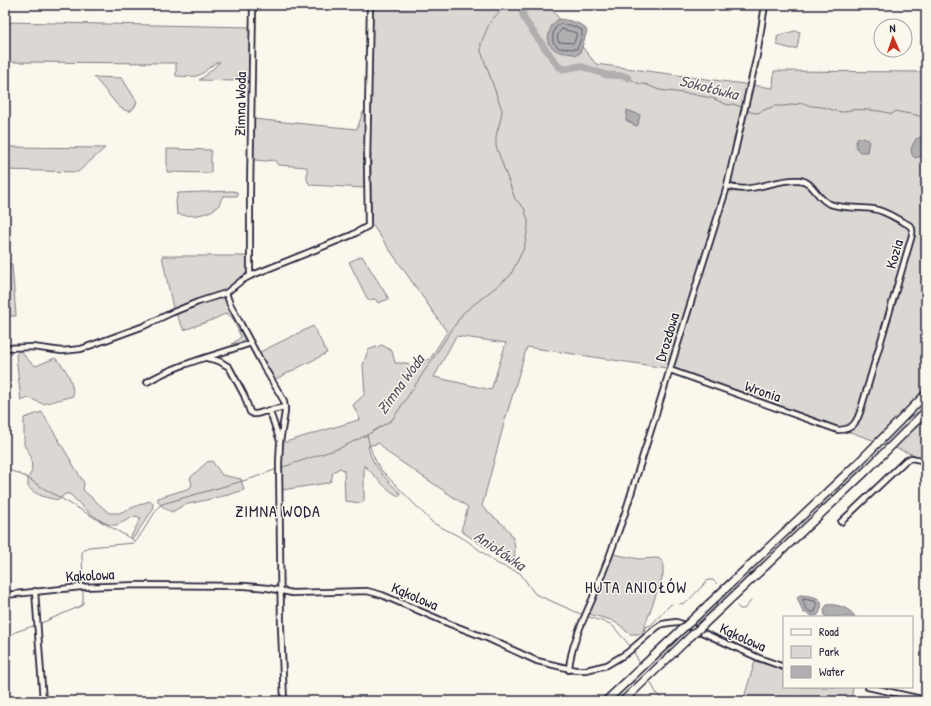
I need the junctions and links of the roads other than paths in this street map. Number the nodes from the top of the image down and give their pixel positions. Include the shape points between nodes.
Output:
1 (254, 5) edge
2 (370, 5) edge
3 (765, 5) edge
4 (727, 186) junction
5 (250, 276) junction
6 (226, 293) junction
7 (251, 343) junction
8 (5, 348) edge
9 (207, 358) junction
10 (670, 370) junction
11 (148, 382) dead end
12 (926, 394) edge
13 (285, 407) junction
14 (267, 411) junction
15 (926, 411) edge
16 (848, 429) joint
17 (280, 443) junction
18 (926, 461) edge
19 (842, 522) dead end
20 (35, 592) junction
21 (281, 592) junction
22 (5, 595) edge
23 (783, 668) edge
24 (569, 670) junction
25 (872, 688) edge
26 (284, 700) edge
27 (926, 700) edge
28 (43, 701) edge
29 (267, 701) edge
30 (606, 701) edge
31 (623, 701) edge

1 - 5 street, Zimna Woda
2 - 5 street via 368,226 352,235
3 - 4 street, Drozdowa via 757,55
4 - 10 street, Drozdowa
4 - 16 street, Kozia via 748,189 776,183 805,181 824,202 881,211 912,228 859,415 857,421
5 - 6 street
6 - 7 street
6 - 8 street via 81,349
7 - 9 street
7 - 13 street via 281,394
9 - 11 street
9 - 14 street via 229,367 250,412 259,414
10 - 16 street, Wronia via 830,428
10 - 24 street, Drozdowa via 619,529 571,654
12 - 30 highway, bridge via 859,462
13 - 14 street
13 - 17 street
14 - 17 street via 271,413
15 - 31 highway, bridge
17 - 21 street
18 - 19 street via 916,458 904,461
20 - 21 street, Kąkolowa via 139,584 262,588
20 - 22 street, Kąkolowa
20 - 28 street
21 - 24 street, Kąkolowa via 375,593 537,661
21 - 26 street
23 - 24 street, Kąkolowa via 676,622 662,624 627,653 607,665 586,670
25 - 27 street
26 - 29 street

